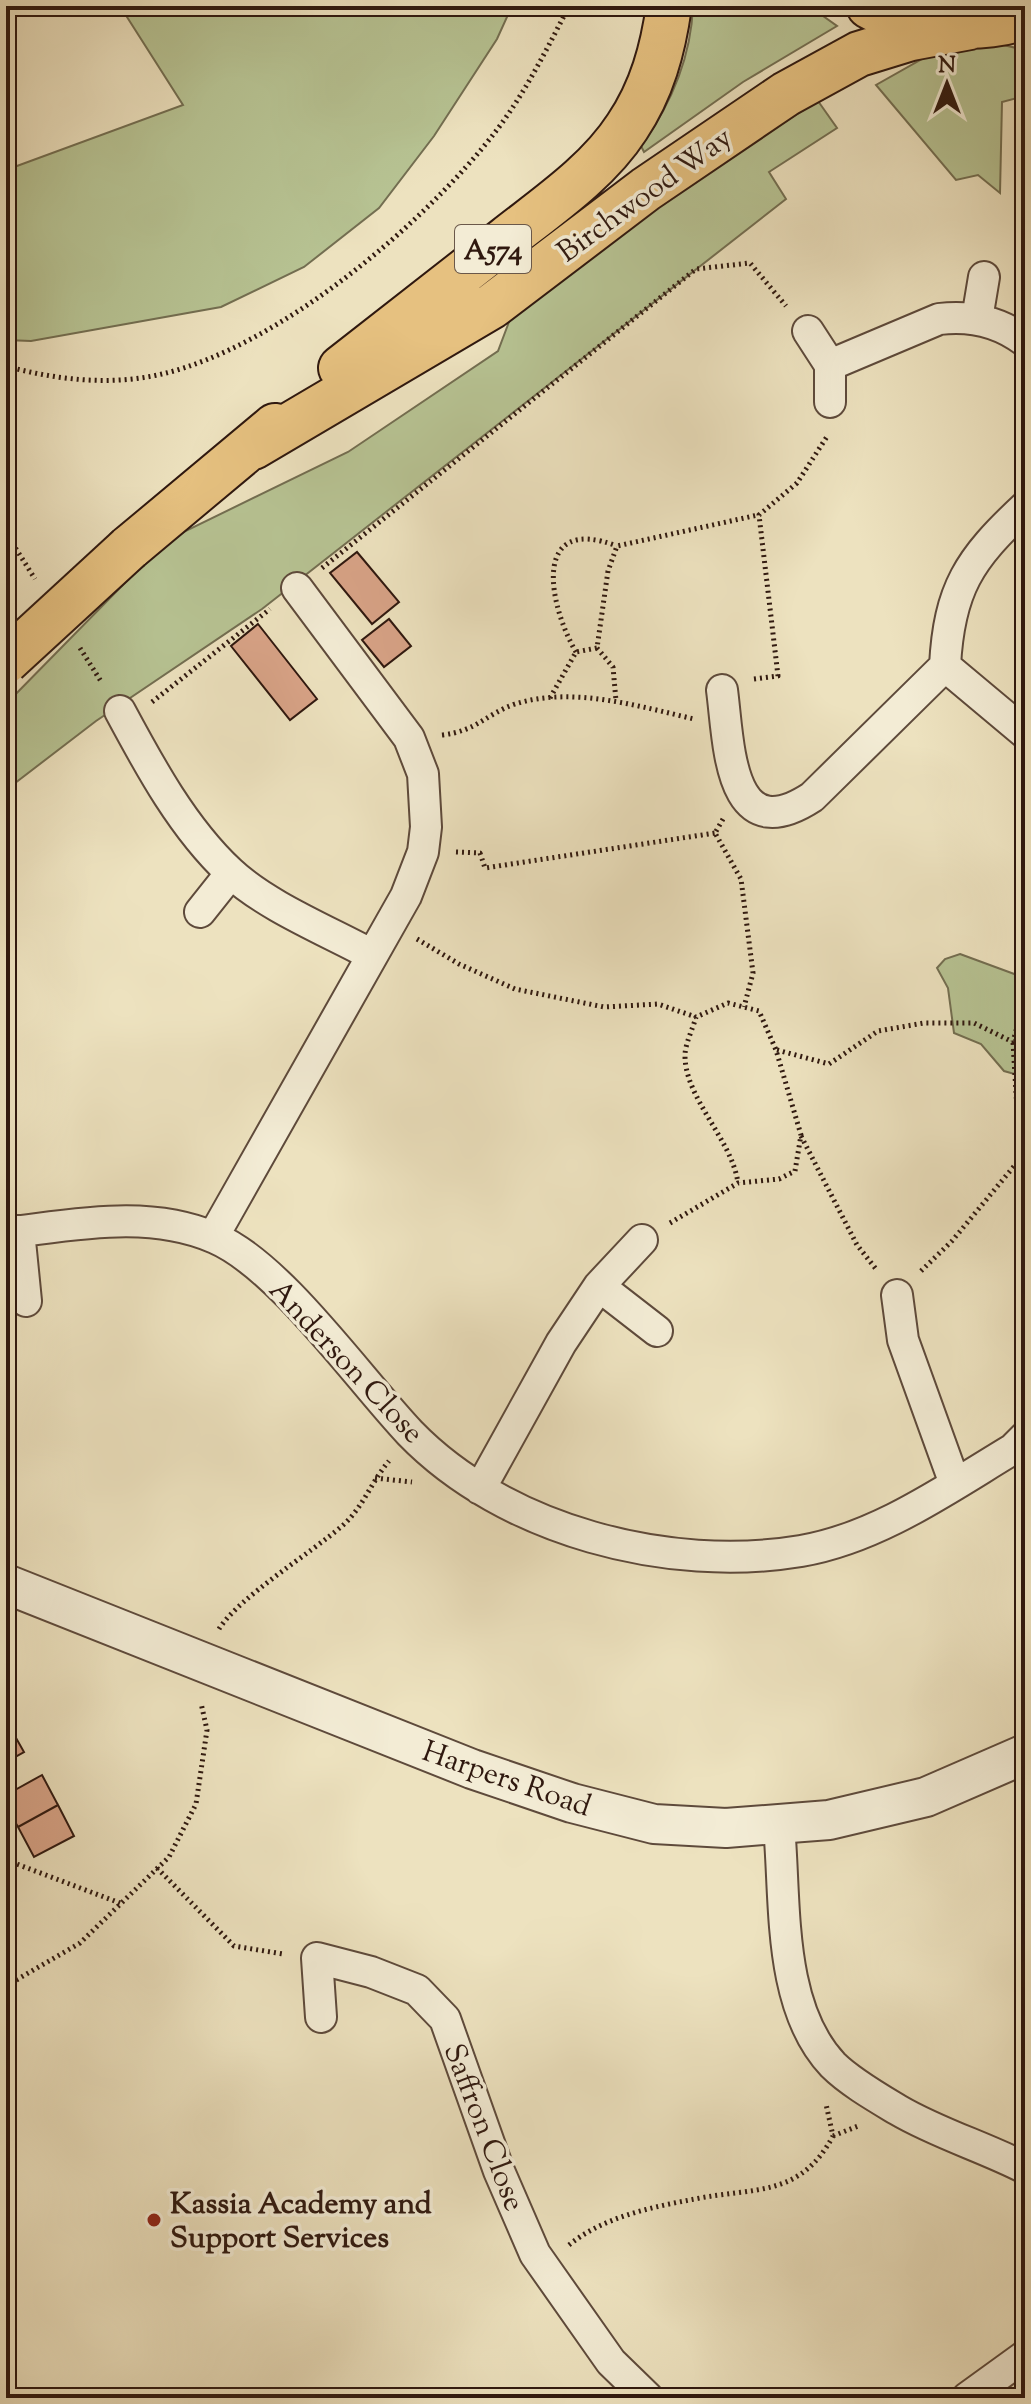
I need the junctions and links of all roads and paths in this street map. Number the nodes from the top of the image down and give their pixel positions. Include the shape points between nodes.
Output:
1 (569, 6) edge
2 (669, 6) edge
3 (869, 6) edge
4 (1025, 16) edge
5 (970, 27) junction
6 (984, 277) dead end
7 (977, 319) junction
8 (808, 331) joint
9 (1025, 341) edge
10 (830, 365) junction
11 (6, 366) edge
12 (830, 402) joint
13 (253, 447) junction
14 (1025, 507) edge
15 (759, 515) junction
16 (617, 546) junction
17 (297, 588) junction
18 (597, 648) junction
19 (576, 652) junction
20 (6, 661) edge
21 (945, 666) junction
22 (722, 690) joint
23 (550, 698) junction
24 (616, 701) junction
25 (123, 716) joint
26 (727, 727) junction
27 (1025, 733) edge
28 (409, 738) junction
29 (740, 792) junction
30 (715, 833) junction
31 (423, 852) junction
32 (231, 873) junction
33 (200, 912) dead end
34 (391, 924) junction
35 (372, 955) junction
36 (1025, 997) edge
37 (744, 1007) junction
38 (696, 1017) junction
39 (1013, 1042) junction
40 (776, 1050) junction
41 (1015, 1069) junction
42 (1025, 1070) edge
43 (801, 1135) junction
44 (1022, 1158) edge
45 (738, 1183) junction
46 (13, 1232) edge
47 (213, 1237) junction
48 (642, 1240) joint
49 (599, 1286) junction
50 (897, 1295) junction
51 (26, 1301) dead end
52 (657, 1331) dead end
53 (1025, 1437) edge
54 (374, 1478) dead end
55 (955, 1484) junction
56 (480, 1489) junction
57 (6, 1584) edge
58 (218, 1642) dead end
59 (199, 1694) dead end
60 (1025, 1754) edge
61 (779, 1826) junction
62 (6, 1860) edge
63 (157, 1868) junction
64 (120, 1903) junction
65 (317, 1958) junction
66 (6, 1986) edge
67 (321, 2017) dead end
68 (825, 2100) dead end
69 (1025, 2168) edge
70 (543, 2266) junction
71 (1025, 2356) edge
72 (648, 2398) edge
73 (967, 2398) edge

1 - 11 path via 497,130 451,184 338,281 271,327 236,347 162,374 97,380
2 - 13 main road, Birchwood Way / A574 via 659,61 646,94 598,162 324,381
3 - 5 main road, A574
4 - 5 main road, A574
5 - 13 main road, Birchwood Way / A574 via 859,54 786,94 646,189 492,306
6 - 7 street
7 - 9 street
7 - 10 street via 939,319
8 - 10 street
8 - 17 path via 750,263 696,269
10 - 12 street
12 - 15 path via 829,434 797,483
13 - 20 main road, Birchwood Way / A574, bridge via 129,548
14 - 21 street via 971,564 951,608
15 - 16 path
15 - 22 path via 778,676
16 - 18 path via 608,571
16 - 19 path via 588,538 573,541 561,548 554,562 552,589
17 - 25 path
17 - 28 street
18 - 19 path
18 - 24 path via 613,667
19 - 23 path
21 - 27 street
21 - 29 street via 795,808 763,810
22 - 26 street
23 - 24 path
23 - 28 path via 514,705 465,733
24 - 26 path
25 - 32 street via 170,798
26 - 29 street
28 - 31 street via 423,774
29 - 30 path
30 - 31 path via 485,868 480,853
30 - 37 path via 741,879 753,973
31 - 34 street
32 - 33 street
32 - 35 street
34 - 35 street
34 - 38 path via 515,989 604,1007 658,1004
35 - 47 street
36 - 39 path
37 - 38 path via 728,1003
37 - 40 path via 759,1011
38 - 45 path via 685,1055 696,1093 735,1160
39 - 40 path via 974,1023 924,1023 878,1031 829,1064
39 - 41 path
40 - 43 path
41 - 42 path
41 - 44 path
43 - 45 path via 795,1171 779,1179
43 - 50 path via 857,1245
44 - 50 path via 952,1241
45 - 48 path
46 - 47 street, Anderson Close via 117,1220 146,1221
46 - 51 street, Anderson Close
47 - 56 street, Anderson Close via 272,1279 412,1434
48 - 49 street
49 - 52 street
49 - 56 street
50 - 55 street via 903,1340
53 - 55 street, Anderson Close
54 - 58 path via 344,1524 219,1626
55 - 56 street, Anderson Close via 877,1526 802,1551 730,1555 655,1551 593,1538 533,1517
57 - 61 street, Harpers Road via 472,1769 572,1803 654,1824
59 - 63 path via 207,1730 196,1804 169,1857
60 - 61 street, Harpers Road via 926,1797
61 - 69 street via 797,1993 811,2033 834,2065 899,2111
62 - 64 path
63 - 64 path
63 - 65 path via 234,1946
64 - 66 path via 80,1943
65 - 67 street
65 - 70 street, Saffron Close via 417,1990 445,2019 499,2171
68 - 70 path via 833,2136 824,2153 795,2179 605,2222
70 - 72 street, Saffron Close via 611,2362
71 - 73 street

